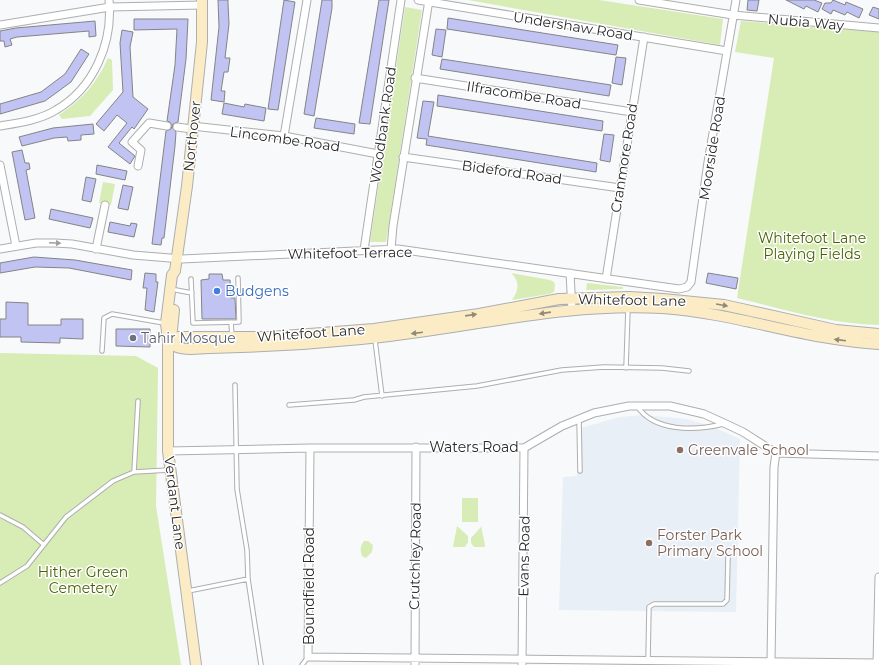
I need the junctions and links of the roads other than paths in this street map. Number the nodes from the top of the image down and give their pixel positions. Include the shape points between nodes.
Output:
1 (307, 0) edge
2 (401, 0) edge
3 (418, 0) edge
4 (639, 0) edge
5 (736, 0) edge
6 (428, 1) edge
7 (110, 3) edge
8 (202, 3) edge
9 (733, 15) junction
10 (0, 25) edge
11 (879, 28) edge
12 (644, 37) junction
13 (727, 51) junction
14 (415, 78) junction
15 (632, 112) junction
16 (0, 126) edge
17 (167, 126) dead end
18 (177, 127) dead end
19 (192, 128) junction
20 (284, 136) junction
21 (378, 154) junction
22 (404, 157) junction
23 (0, 165) edge
24 (138, 166) dead end
25 (620, 188) junction
26 (105, 205) dead end
27 (16, 246) junction
28 (0, 249) edge
29 (96, 249) junction
30 (391, 249) junction
31 (364, 250) junction
32 (176, 259) junction
33 (175, 272) junction
34 (570, 273) junction
35 (238, 278) dead end
36 (191, 279) dead end
37 (606, 279) junction
38 (679, 289) joint
39 (176, 290) junction
40 (192, 293) junction
41 (571, 299) junction
42 (628, 307) junction
43 (701, 307) junction
44 (572, 310) junction
45 (231, 322) junction
46 (166, 323) junction
47 (374, 333) junction
48 (879, 334) edge
49 (232, 338) junction
50 (168, 341) junction
51 (879, 344) edge
52 (102, 351) dead end
53 (626, 368) junction
54 (689, 371) dead end
55 (235, 385) dead end
56 (382, 396) junction
57 (138, 401) dead end
58 (289, 405) dead end
59 (637, 406) junction
60 (579, 419) junction
61 (726, 424) junction
62 (416, 447) junction
63 (310, 448) junction
64 (524, 448) junction
65 (168, 451) junction
66 (236, 451) junction
67 (776, 453) junction
68 (879, 456) edge
69 (170, 470) junction
70 (580, 471) dead end
71 (134, 472) junction
72 (0, 515) edge
73 (44, 545) junction
74 (728, 557) dead end
75 (879, 577) edge
76 (248, 579) junction
77 (0, 583) edge
78 (187, 591) junction
79 (308, 657) junction
80 (648, 660) junction
81 (415, 661) edge
82 (522, 662) edge
83 (608, 662) edge
84 (694, 662) edge
85 (771, 662) junction
86 (878, 663) edge
87 (196, 665) edge
88 (261, 665) edge
89 (302, 665) edge

1 - 20 street
2 - 21 street, Woodbank Road
3 - 6 street, Undershaw Road
4 - 9 street, Nubia Way
5 - 9 street, Moorside Road
6 - 12 street, Undershaw Road
6 - 14 street, Woodbank Road
7 - 8 street
7 - 10 street
7 - 16 street via 109,29 103,54 94,72 73,98 55,111 21,123
8 - 19 street, Northover via 202,42
9 - 11 street, Nubia Way
9 - 13 street, Moorside Road
12 - 13 street, Undershaw Road
12 - 15 street, Cranmore Road
13 - 38 street, Moorside Road via 691,282 687,287
14 - 15 street, Ilfracombe Road
14 - 22 street, Woodbank Road
15 - 25 street, Cranmore Road
17 - 24 street via 149,123 132,142 140,150
18 - 19 street, Lincombe Road
19 - 20 street, Lincombe Road
19 - 32 street, Northover via 187,186
20 - 21 street, Lincombe Road
21 - 31 street, Woodbank Road
22 - 25 street, Bideford Road
22 - 30 street, Woodbank Road
23 - 27 street
25 - 37 street, Cranmore Road
26 - 29 street
27 - 28 street, Whitefoot Terrace
27 -> 29 street, Whitefoot Terrace via 55,243
29 - 32 street, Whitefoot Terrace
30 - 31 street, Whitefoot Terrace
30 - 34 street, Whitefoot Terrace via 429,252
31 - 32 street, Whitefoot Terrace
32 - 33 street, Northover
33 - 39 street, Northover via 178,276
33 - 46 street, Northover via 172,275
34 - 37 street, Whitefoot Terrace
34 - 41 street
35 - 45 lane via 239,322
36 - 40 lane
37 - 38 street, Whitefoot Terrace
39 - 40 lane
39 - 50 street, Northover via 172,330
40 - 45 lane via 193,323
41 - 43 street, Whitefoot Lane via 629,297
41 - 44 street
47 -> 41 street, Whitefoot Lane via 559,299
42 - 43 street, Whitefoot Lane
42 - 44 street, Whitefoot Lane
42 - 53 lane
43 -> 48 street, Whitefoot Lane via 836,330
51 -> 43 street, Whitefoot Lane via 834,339
44 -> 47 street, Whitefoot Lane
45 - 49 lane
46 - 50 street, Northover
46 - 52 lane via 107,315 104,318
47 - 49 street, Whitefoot Lane
47 - 50 street, Whitefoot Lane via 233,347 178,348
47 - 56 lane
49 - 50 street, Whitefoot Lane via 178,337
50 - 65 street, Verdant Lane
53 - 54 lane
53 - 56 lane via 562,370 478,386
55 - 66 lane
56 - 58 lane
57 - 71 lane
59 - 60 street, Waters Road via 594,413
59 - 61 street, Waters Road via 670,406 704,414
59 - 61 lane via 643,415 663,425 700,428
60 - 64 street, Waters Road
60 - 70 lane
61 - 67 street, Waters Road
62 - 63 street, Waters Road
62 - 64 street, Waters Road
62 - 81 street, Crutchley Road
63 - 66 street, Waters Road
63 - 79 street, Boundfield Road
64 - 82 street, Evans Road
65 - 66 street, Waters Road
65 - 69 street, Verdant Lane
66 - 76 lane via 237,489 247,550
67 - 68 street
67 - 85 street
69 - 71 lane
69 - 78 street, Verdant Lane
71 - 73 lane via 113,481 66,517
72 - 73 lane via 23,527
73 - 77 lane via 27,566
74 - 80 lane via 727,600 723,604 654,604 649,607
75 - 86 street
76 - 78 lane
76 - 88 lane
78 - 87 street, Verdant Lane
79 - 81 street, Boundfield Road
79 - 89 lane
80 - 83 street, Boundfield Road
80 - 84 street, Boundfield Road
81 - 82 street, Boundfield Road
82 - 83 street, Boundfield Road
84 - 85 street, Boundfield Road
85 - 86 street, Boundfield Road

